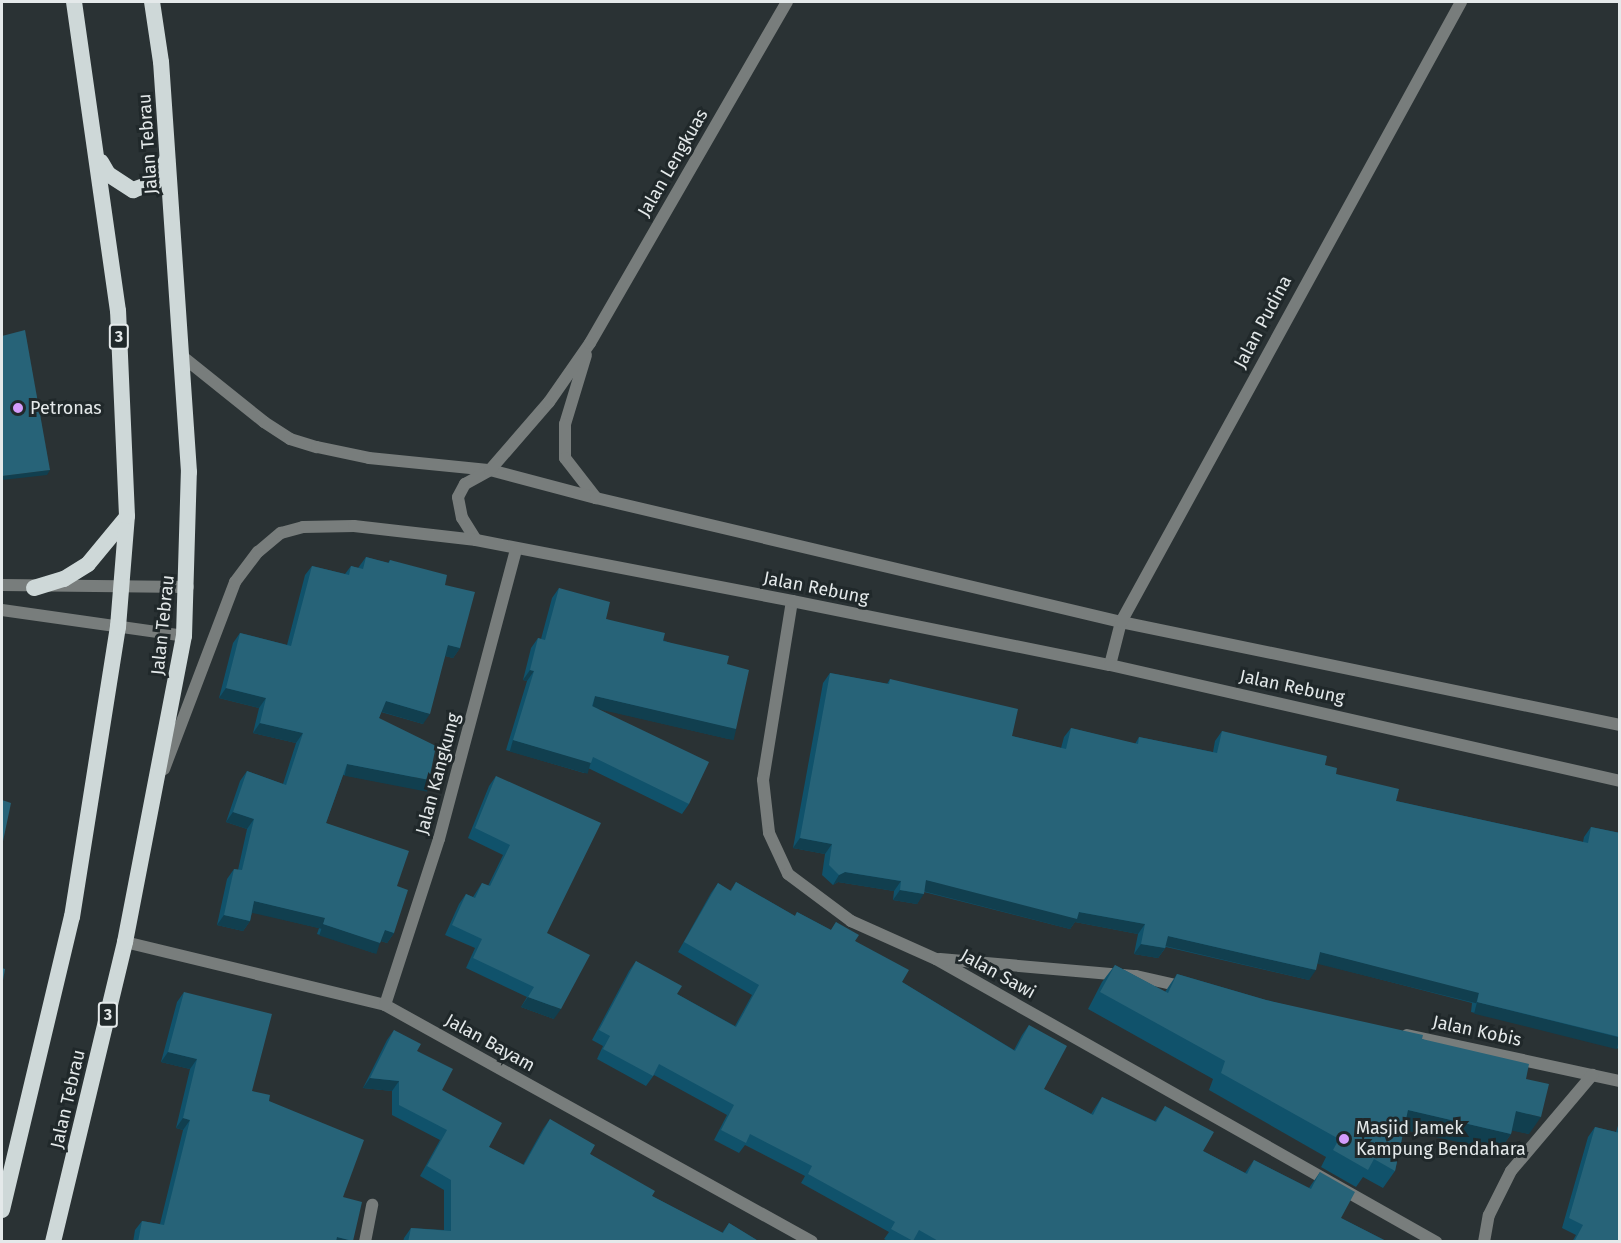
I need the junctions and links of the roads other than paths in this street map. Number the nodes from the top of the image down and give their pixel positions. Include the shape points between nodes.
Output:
1 (74, 2) edge
2 (152, 2) edge
3 (787, 2) edge
4 (1461, 2) edge
5 (169, 155) junction
6 (99, 159) junction
7 (590, 343) junction
8 (183, 357) junction
9 (490, 470) junction
10 (596, 498) junction
11 (127, 516) junction
12 (476, 540) junction
13 (516, 549) junction
14 (2, 585) edge
15 (121, 587) junction
16 (188, 587) junction
17 (34, 588) junction
18 (792, 601) junction
19 (2, 610) edge
20 (1121, 622) junction
21 (118, 627) junction
22 (184, 636) junction
23 (1110, 665) junction
24 (1620, 725) edge
25 (1620, 781) edge
26 (158, 787) junction
27 (125, 942) junction
28 (936, 959) junction
29 (1194, 989) edge
30 (385, 1005) junction
31 (1393, 1032) edge
32 (1592, 1075) junction
33 (1620, 1081) edge
34 (372, 1205) dead end
35 (2, 1210) edge
36 (53, 1242) edge
37 (365, 1242) edge
38 (812, 1242) edge
39 (1436, 1242) edge
40 (1484, 1242) edge

1 - 6 highway, Jalan Tebrau / 3
2 - 5 highway, Jalan Tebrau / 3
3 - 7 street, Jalan Lengkuas
4 - 20 street, Jalan Pudina
5 - 6 highway via 155,182 133,190 108,174
5 - 8 highway, Jalan Tebrau / 3
6 - 11 highway, Jalan Tebrau / 3 via 118,311
7 - 9 street, Jalan Lengkuas via 549,402
7 - 10 street, Jalan Lengkuas via 565,424 565,458
8 - 9 street, Jalan Rebung via 290,439 369,458
8 - 16 highway, Jalan Tebrau / 3 via 191,510
9 - 10 street, Jalan Rebung
9 - 12 street, Jalan Lengkuas via 465,484 458,497 462,518
10 - 20 street, Jalan Rebung
11 - 15 highway, Jalan Tebrau / 3
11 - 17 highway via 88,564 64,579
12 - 13 street, Jalan Rebung
12 - 26 street, Jalan Rebung via 354,526 303,527 280,533 258,552 235,582
13 - 18 street, Jalan Rebung
13 - 30 street, Jalan Kangkung via 439,840
14 - 17 street
15 - 16 street
15 - 17 street
15 - 21 highway, Jalan Tebrau / 3
16 - 22 highway, Jalan Tebrau / 3
18 - 23 street, Jalan Rebung
18 - 28 street, Jalan Sawi via 763,780 766,816 777,855 789,874 851,921
19 - 21 street
20 - 23 street, Jalan Pudina
20 - 24 street, Jalan Rebung
21 - 22 street
21 - 35 highway, Jalan Tebrau / 3 via 72,917
22 - 26 highway, Jalan Tebrau / 3
23 - 25 street, Jalan Rebung
26 - 27 highway, Jalan Tebrau / 3
27 - 30 street, Jalan Bayam
27 - 36 highway, Jalan Tebrau / 3
28 - 29 street via 1136,976
28 - 39 street, Jalan Sawi
30 - 38 street, Jalan Bayam
31 - 32 street, Jalan Kobis
32 - 33 street, Jalan Kobis
32 - 40 street via 1511,1171 1489,1215
34 - 37 street

